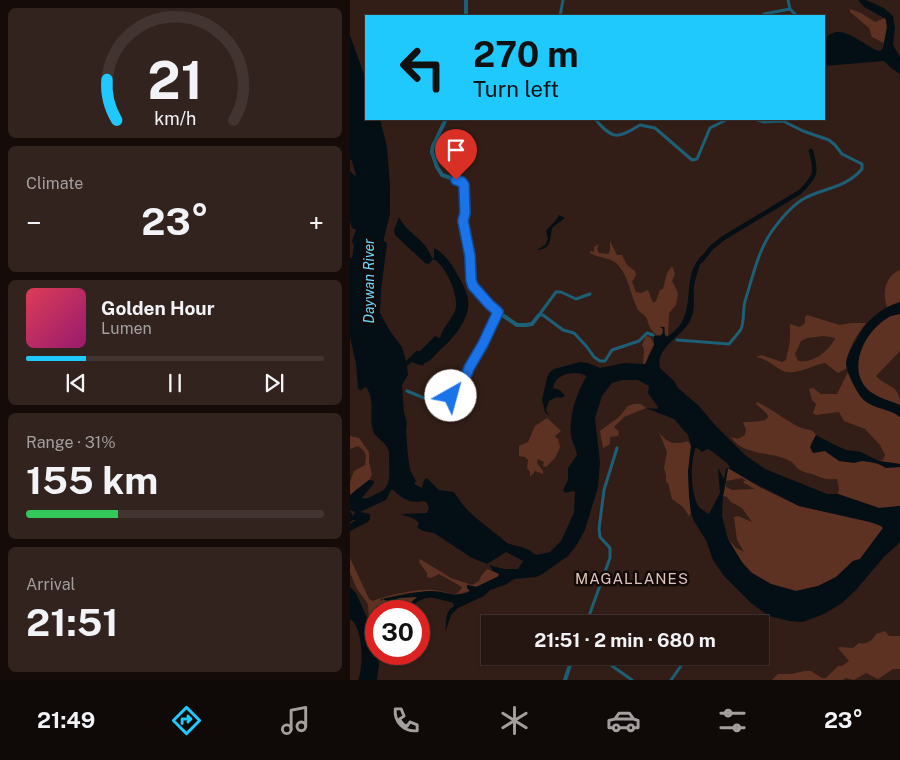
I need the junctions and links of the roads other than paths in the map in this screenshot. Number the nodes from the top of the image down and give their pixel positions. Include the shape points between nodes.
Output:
1 (466, 0) edge
2 (564, 0) edge
3 (788, 0) edge
4 (790, 9) junction
5 (764, 14) dead end
6 (466, 15) edge
7 (560, 15) edge
8 (796, 15) edge
9 (446, 120) edge
10 (596, 120) edge
11 (726, 120) edge
12 (758, 120) edge
13 (590, 294) dead end
14 (498, 312) junction
15 (540, 315) junction
16 (653, 335) dead end
17 (677, 340) dead end
18 (407, 391) dead end
19 (617, 448) dead end
20 (589, 615) edge
21 (570, 665) edge
22 (611, 665) edge
23 (682, 665) edge
24 (565, 680) edge
25 (632, 680) edge
26 (671, 680) edge

1 - 6 street
2 - 7 street
3 - 4 street
4 - 5 street
4 - 8 street
9 - 14 street via 432,152 442,174 463,183 463,221 471,280
10 - 11 street via 616,135 623,135 640,125 655,128 692,160 696,159 710,128
12 - 17 street via 784,121 828,140 842,154 862,164 862,169 839,187 803,199 772,231 754,272 742,327 729,344
13 - 15 street via 576,299 558,291
14 - 15 street via 517,325 532,324
14 - 18 street via 457,392 429,400
15 - 16 street via 574,333 600,361 605,361 612,350 639,341 647,334
19 - 20 street via 604,490 599,529 600,537 610,548 610,558
21 - 24 street
22 - 25 street
23 - 26 street

